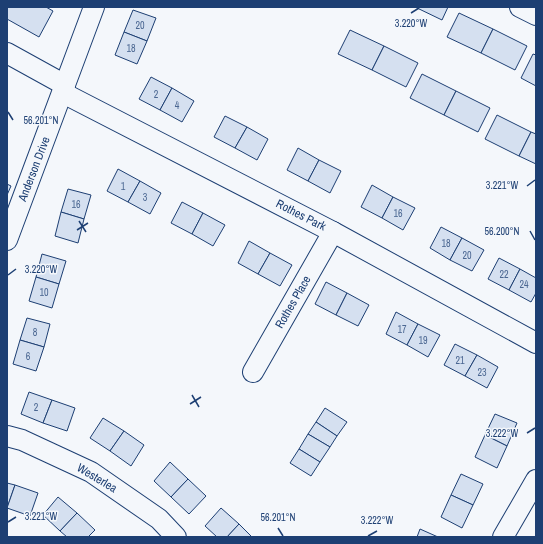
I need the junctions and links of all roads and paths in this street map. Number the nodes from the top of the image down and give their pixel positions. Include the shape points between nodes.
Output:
1 (94, 7) edge
2 (520, 7) edge
3 (536, 15) edge
4 (7, 53) edge
5 (64, 89) junction
6 (333, 232) junction
7 (7, 240) edge
8 (536, 343) edge
9 (253, 372) dead end
10 (7, 436) edge
11 (536, 480) edge
12 (176, 537) edge
13 (503, 537) edge

1 - 5 street, Anderson Drive
2 - 3 street
4 - 5 street, Rothes Park
5 - 6 street, Rothes Park
5 - 7 street, Anderson Drive
6 - 8 street, Rothes Park
6 - 9 street, Rothes Place
10 - 12 street, Westerlea via 22,440 91,472 159,519
11 - 13 street

